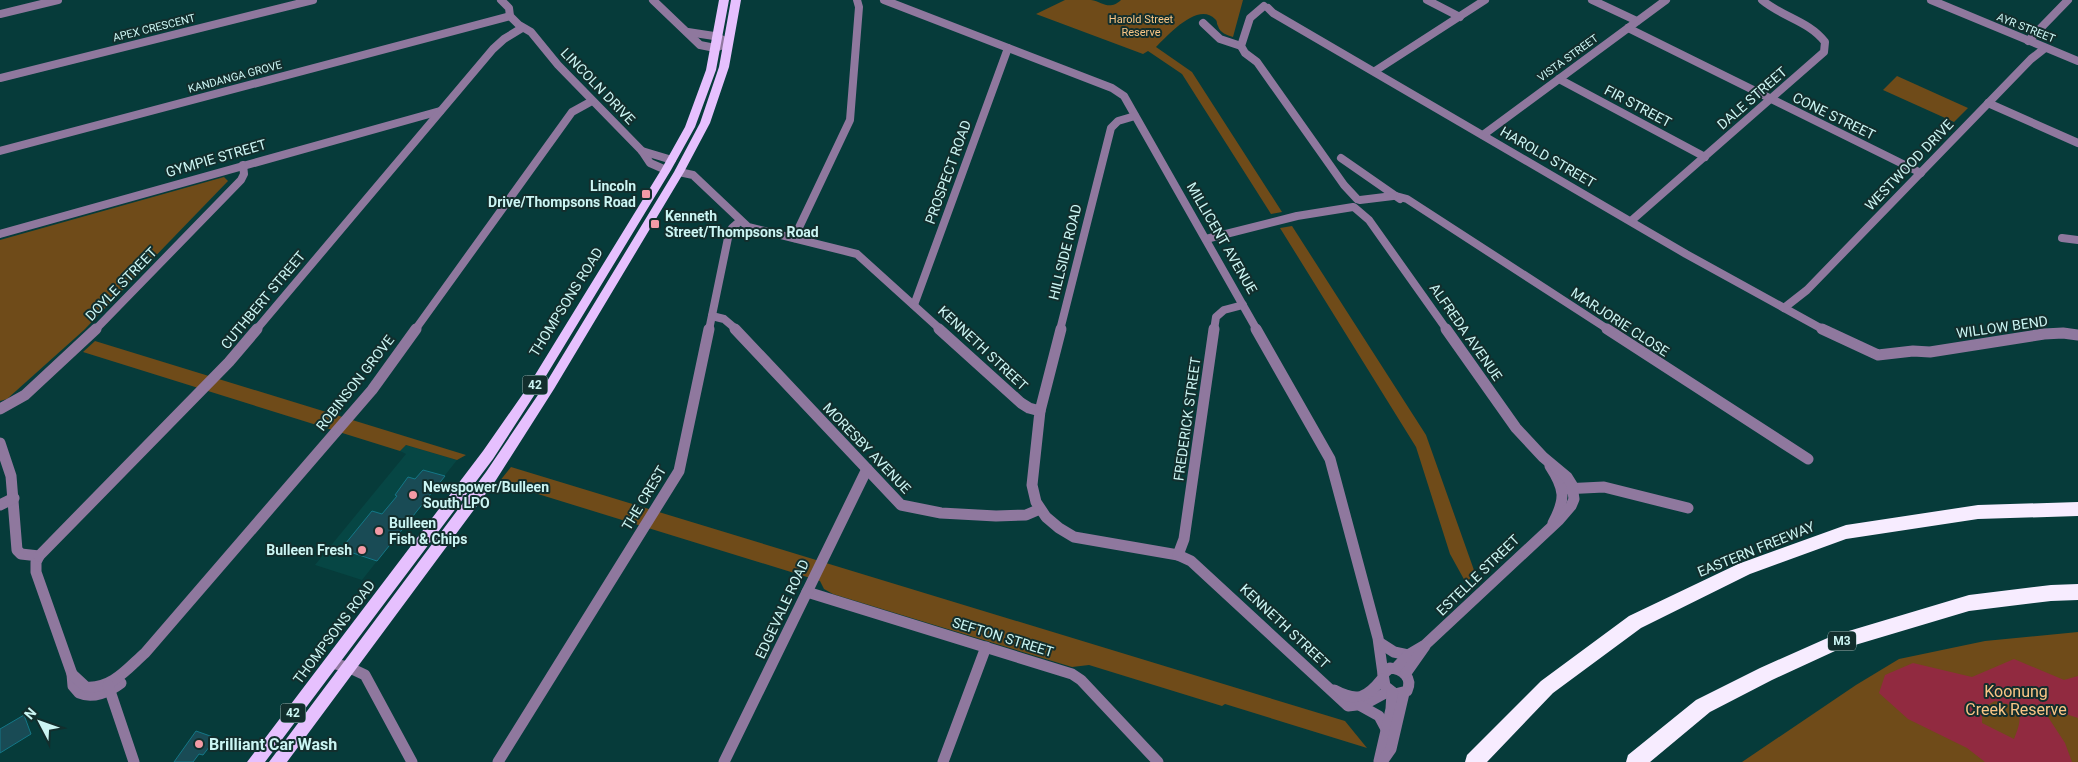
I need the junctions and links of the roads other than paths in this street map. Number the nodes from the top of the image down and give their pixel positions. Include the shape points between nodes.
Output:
1 (58, 0) edge
2 (313, 0) edge
3 (496, 0) edge
4 (501, 0) edge
5 (653, 0) edge
6 (724, 0) edge
7 (736, 0) edge
8 (884, 0) edge
9 (1427, 0) edge
10 (1485, 0) edge
11 (1592, 0) edge
12 (1666, 0) edge
13 (1762, 0) edge
14 (1927, 0) edge
15 (2068, 0) edge
16 (859, 2) edge
17 (1934, 2) edge
18 (1262, 4) edge
19 (0, 14) edge
20 (506, 17) junction
21 (1460, 17) junction
22 (1637, 21) junction
23 (1203, 23) dead end
24 (1628, 28) junction
25 (518, 29) junction
26 (688, 32) junction
27 (717, 37) junction
28 (2028, 41) junction
29 (728, 43) junction
30 (1241, 46) junction
31 (2042, 47) junction
32 (715, 48) junction
33 (1008, 48) junction
34 (2078, 61) edge
35 (1375, 71) junction
36 (0, 78) edge
37 (1559, 79) junction
38 (1771, 99) junction
39 (594, 103) junction
40 (1988, 103) junction
41 (440, 111) junction
42 (1135, 116) junction
43 (1483, 134) junction
44 (2078, 143) edge
45 (0, 151) edge
46 (1705, 157) junction
47 (1341, 158) dead end
48 (669, 165) junction
49 (239, 166) junction
50 (679, 172) junction
51 (1921, 173) junction
52 (1395, 196) junction
53 (1356, 204) junction
54 (740, 221) junction
55 (1631, 221) junction
56 (0, 234) edge
57 (1204, 237) junction
58 (794, 238) junction
59 (2062, 238) dead end
60 (2078, 240) edge
61 (914, 305) junction
62 (1243, 305) junction
63 (1788, 310) junction
64 (712, 316) junction
65 (2078, 335) edge
66 (25, 395) junction
67 (0, 409) edge
68 (1040, 411) junction
69 (0, 416) edge
70 (0, 443) edge
71 (1808, 459) dead end
72 (867, 469) junction
73 (1568, 488) junction
74 (14, 498) junction
75 (0, 505) edge
76 (1688, 508) dead end
77 (1040, 509) junction
78 (2078, 509) edge
79 (1178, 555) junction
80 (39, 556) junction
81 (807, 592) junction
82 (2078, 592) edge
83 (1379, 640) junction
84 (1425, 645) junction
85 (986, 647) junction
86 (1408, 656) junction
87 (331, 663) junction
88 (348, 667) junction
89 (1392, 673) junction
90 (1329, 687) junction
91 (108, 688) junction
92 (1395, 692) junction
93 (1361, 706) junction
94 (1387, 731) junction
95 (134, 762) edge
96 (255, 762) edge
97 (277, 762) edge
98 (412, 762) edge
99 (498, 762) edge
100 (724, 762) edge
101 (943, 762) edge
102 (1158, 762) edge
103 (1380, 762) edge
104 (1474, 762) edge
105 (1635, 762) edge

1 - 19 street
2 - 36 street, APEX CRESCENT
3 - 20 street, LINCOLN DRIVE
4 - 20 street, LINCOLN DRIVE via 509,8
5 - 26 street
6 - 27 main road, THOMPSONS ROAD / 42
7 - 29 main road, THOMPSONS ROAD / 42
8 - 33 street, MILLICENT AVENUE
9 - 21 street
10 - 21 street
11 - 22 street
12 - 22 street, VISTA STREET
13 - 38 street, DALE STREET via 1816,31 1826,46 1822,55
14 - 17 street, AYR STREET
15 - 28 street
16 - 58 street via 850,120
17 - 28 street, AYR STREET
18 - 30 street via 1248,20
18 - 35 street, HAROLD STREET
20 - 25 street, LINCOLN DRIVE
20 - 45 street, KANDANGA GROVE
21 - 35 street
22 - 24 street, VISTA STREET
23 - 30 street, ALFREDA AVENUE via 1226,42
24 - 37 street, VISTA STREET
24 - 38 street, CONE STREET
25 - 39 street, LINCOLN DRIVE via 536,40
25 - 41 street, CUTHBERT STREET via 493,49
26 - 27 street
26 - 32 street via 700,45
27 - 29 street
27 - 32 main road, THOMPSONS ROAD / 42
28 - 31 street, AYR STREET
29 - 32 street
29 - 50 main road, THOMPSONS ROAD / 42 via 711,108
30 - 53 street, ALFREDA AVENUE via 1257,62
31 - 34 street, AYR STREET
31 - 40 street, WESTWOOD DRIVE
32 - 48 main road, THOMPSONS ROAD / 42 via 702,100
33 - 42 street, MILLICENT AVENUE via 1116,90 1124,96
33 - 61 street, PROSPECT ROAD
35 - 43 street, HAROLD STREET
37 - 43 street, VISTA STREET
37 - 46 street, FIR STREET
38 - 46 street, DALE STREET
38 - 51 street, CONE STREET
39 - 48 street, LINCOLN DRIVE via 650,163
39 - 91 street, ROBINSON GROVE via 571,117 372,390 144,653 131,673
40 - 44 street
40 - 51 street, WESTWOOD DRIVE
41 - 49 street, GYMPIE STREET
41 - 80 street, CUTHBERT STREET via 229,362
42 - 57 street, MILLICENT AVENUE
42 - 68 street, HILLSIDE ROAD via 1118,121 1111,128
43 - 55 street, HAROLD STREET
46 - 55 street, DALE STREET
47 - 52 street, MARJORIE CLOSE
48 - 50 main road
48 - 87 main road, THOMPSONS ROAD / 42 via 531,391 488,455
49 - 56 street, GYMPIE STREET
49 - 66 street, DOYLE STREET via 233,187 94,332
50 - 54 street, KENNETH STREET via 693,175
50 - 88 main road, THOMPSONS ROAD / 42 via 504,457
51 - 63 street, WESTWOOD DRIVE
52 - 53 street
52 - 71 street, MARJORIE CLOSE
53 - 57 street
53 - 73 street, ALFREDA AVENUE via 1516,428
54 - 58 street, KENNETH STREET via 752,228
54 - 64 street, THE CREST via 728,238
55 - 63 street, HAROLD STREET
57 - 62 street, MILLICENT AVENUE
58 - 61 street, KENNETH STREET via 857,254
59 - 60 street
61 - 68 street, KENNETH STREET via 1022,404
62 - 79 street, FREDERICK STREET via 1224,310 1216,317 1184,539
62 - 83 street, MILLICENT AVENUE via 1330,459
63 - 65 street, WILLOW BEND via 1861,352 1882,360 2044,334
64 - 72 street, MORESBY AVENUE via 730,323
64 - 99 street, THE CREST via 679,471
66 - 67 street, DOYLE STREET
66 - 69 street, DOYLE STREET via 15,407
68 - 77 street, KENNETH STREET via 1032,485 1033,498
70 - 74 street via 10,470
72 - 77 street, MORESBY AVENUE via 896,502 916,510 1018,516
72 - 81 street, EDGEVALE ROAD
73 - 76 street via 1617,489
73 - 84 street, ESTELLE STREET via 1574,497 1570,510
74 - 75 street
74 - 80 street via 17,550 21,554
77 - 79 street, KENNETH STREET via 1074,537
78 - 104 highway, EASTERN FREEWAY via 1978,512 1846,532 1744,570 1635,622 1546,687
79 - 90 street, KENNETH STREET via 1196,564
80 - 91 street via 36,572 74,688 79,694 92,696
81 - 85 street, SEFTON STREET
81 - 100 street, EDGEVALE ROAD
82 - 105 highway, M3 via 1969,603 1832,644 1702,706
83 - 86 street via 1394,652
83 - 89 street, MILLICENT AVENUE
84 - 86 street, ESTELLE STREET
84 - 89 street, ESTELLE STREET
85 - 101 street
85 - 102 street, SEFTON STREET via 1076,676
86 - 89 street, ESTELLE STREET
87 - 88 street
87 - 96 main road, THOMPSONS ROAD / 42
88 - 97 main road, THOMPSONS ROAD / 42
88 - 98 street via 362,672 368,680
89 - 90 street, KENNETH STREET via 1360,698
89 - 92 street
89 - 92 street via 1410,684
90 - 93 street, KENNETH STREET via 1348,706
91 - 95 street
92 - 93 street
92 - 94 street
92 - 103 street via 1391,749
93 - 94 street via 1379,716
94 - 103 street

